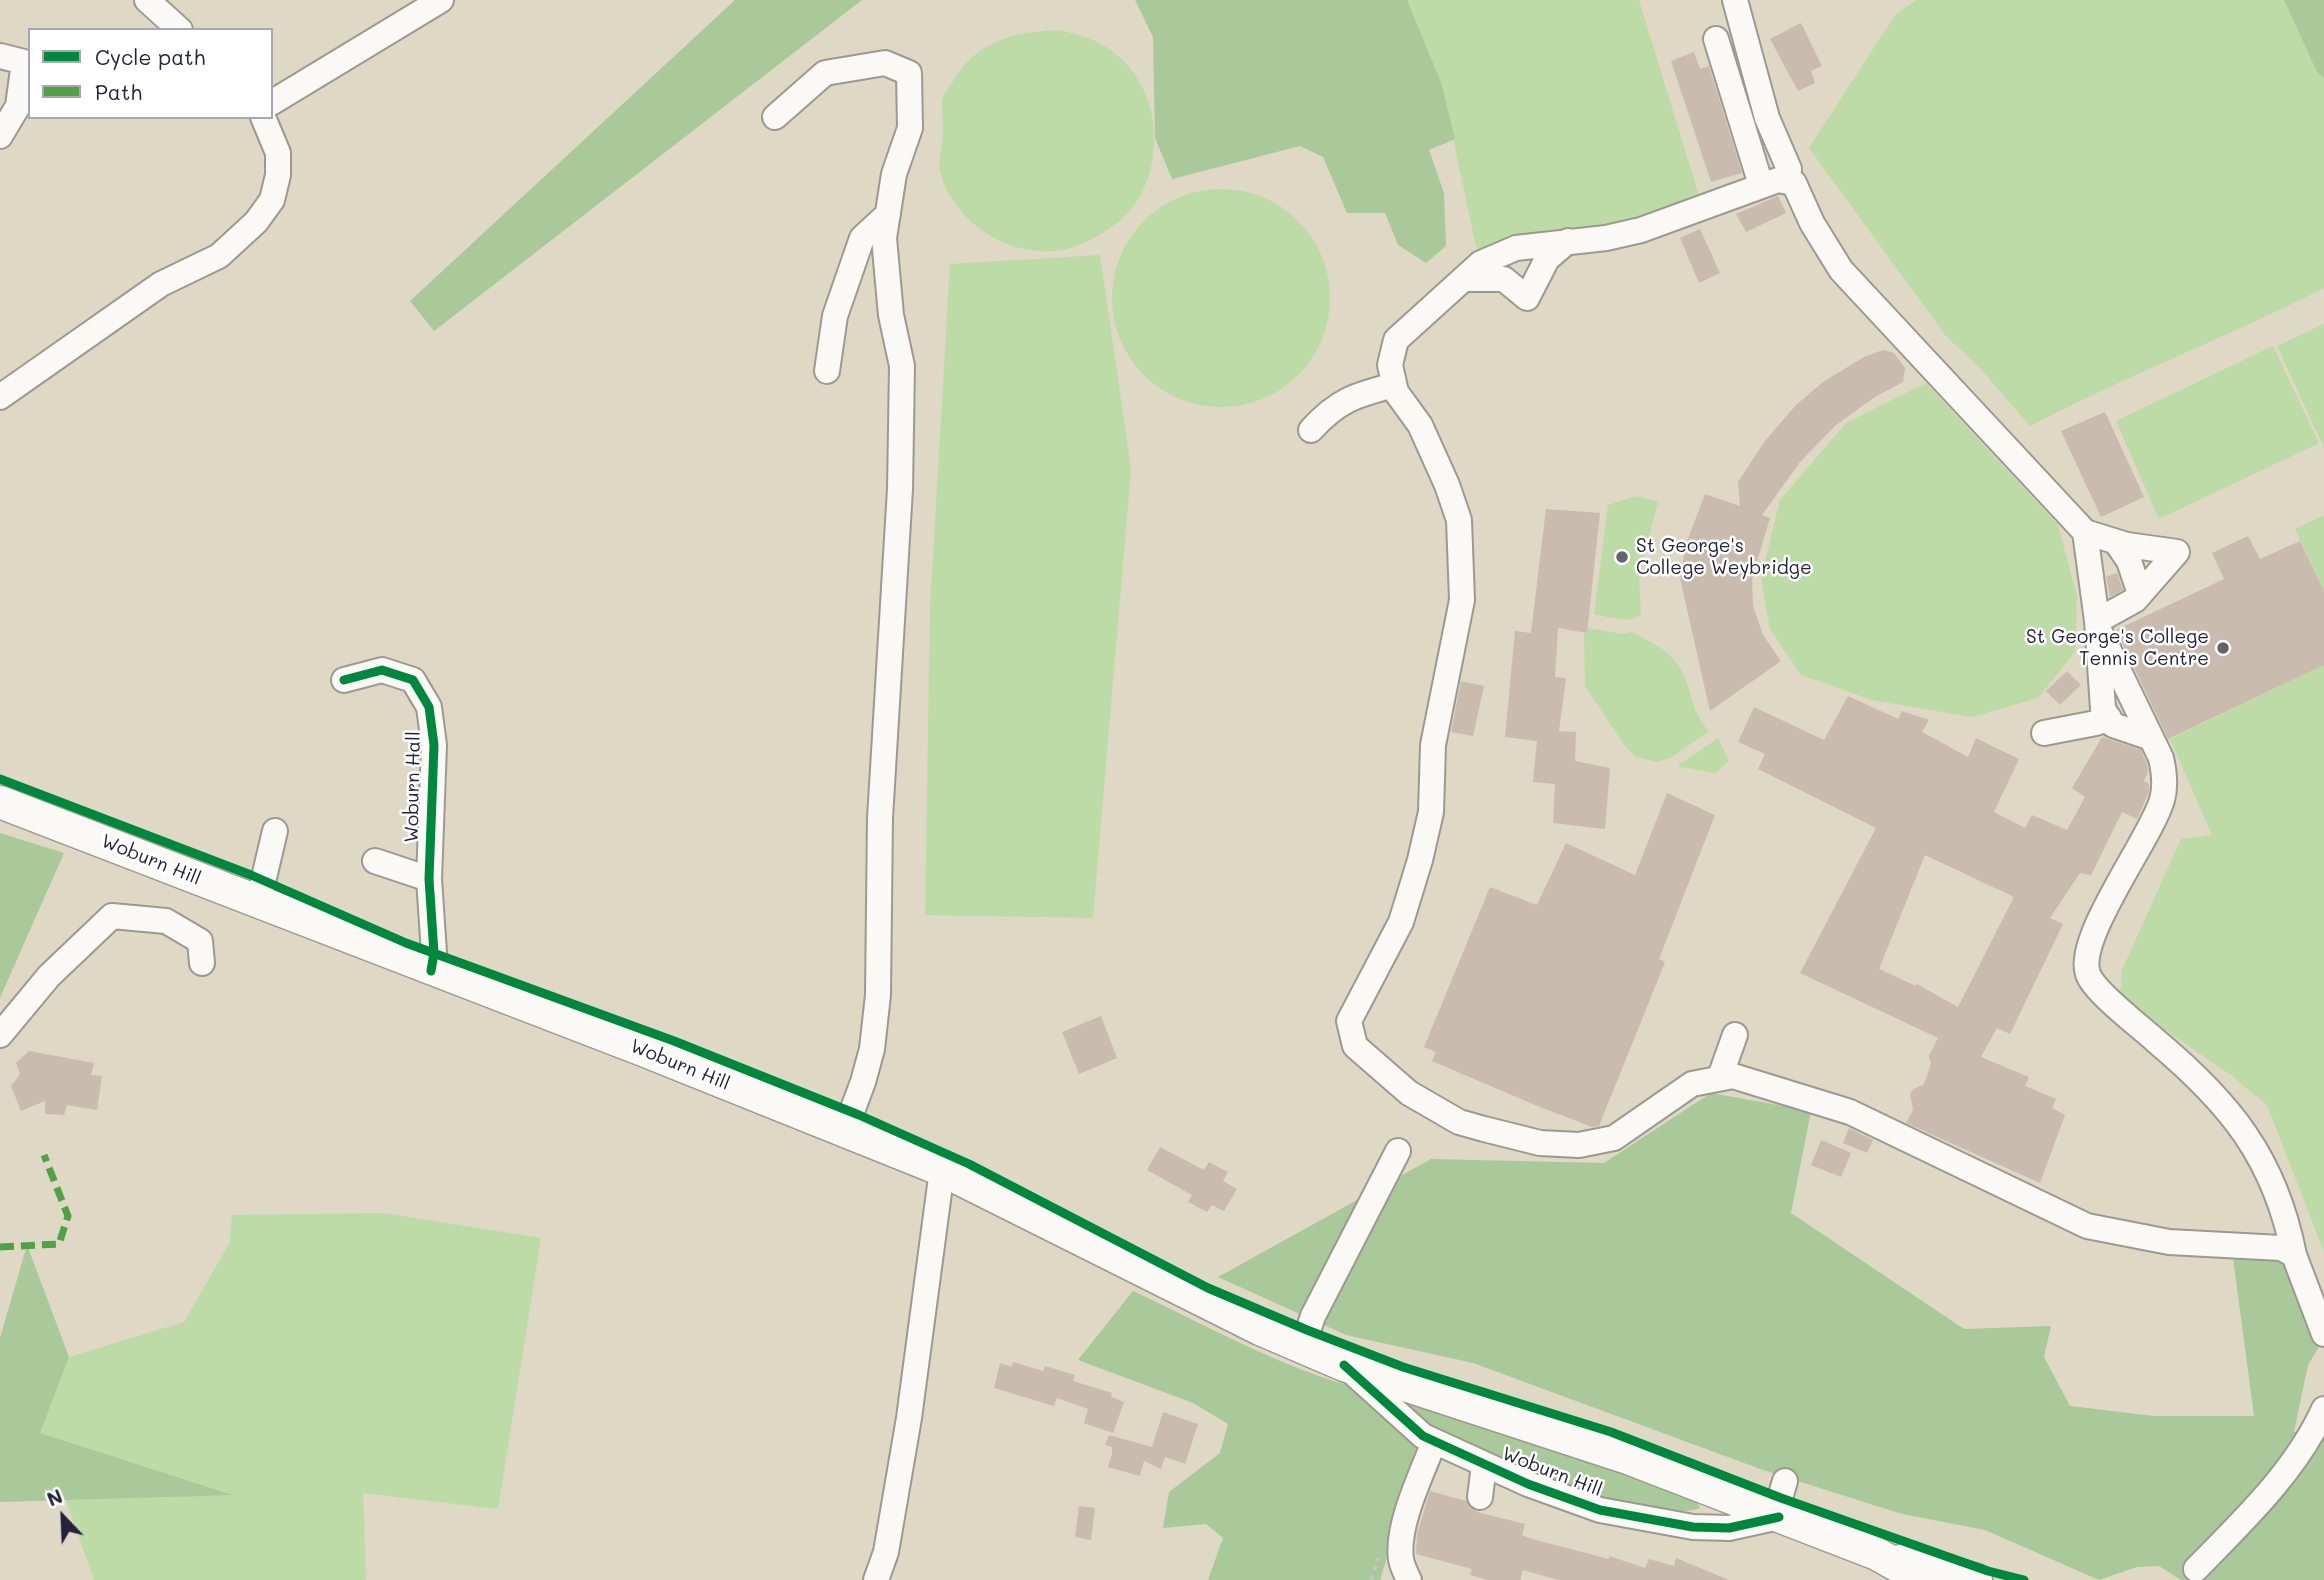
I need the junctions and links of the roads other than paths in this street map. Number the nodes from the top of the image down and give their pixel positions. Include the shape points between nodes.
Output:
1 (147, 0) edge
2 (441, 0) edge
3 (1735, 0) edge
4 (178, 28) edge
5 (1716, 39) dead end
6 (0, 56) edge
7 (273, 102) edge
8 (775, 117) dead end
9 (264, 119) edge
10 (0, 136) edge
11 (1788, 182) junction
12 (1761, 185) junction
13 (888, 214) junction
14 (1568, 241) junction
15 (1463, 279) junction
16 (827, 371) dead end
17 (1394, 385) junction
18 (0, 397) edge
19 (1311, 430) dead end
20 (2085, 532) junction
21 (2116, 542) junction
22 (2140, 594) junction
23 (2097, 625) junction
24 (344, 680) dead end
25 (2109, 718) junction
26 (2043, 733) dead end
27 (2151, 738) junction
28 (0, 802) edge
29 (275, 831) dead end
30 (375, 861) dead end
31 (429, 879) junction
32 (258, 903) junction
33 (202, 963) dead end
34 (431, 971) junction
35 (0, 1035) edge
36 (1735, 1035) dead end
37 (1720, 1077) junction
38 (845, 1130) junction
39 (1398, 1151) dead end
40 (942, 1170) junction
41 (2294, 1255) junction
42 (2324, 1334) edge
43 (1303, 1346) junction
44 (1344, 1365) junction
45 (2324, 1409) edge
46 (1434, 1442) junction
47 (1484, 1465) junction
48 (1785, 1481) dead end
49 (1481, 1498) dead end
50 (1777, 1516) junction
51 (1877, 1554) junction
52 (2196, 1569) dead end
53 (876, 1580) edge
54 (1409, 1580) edge
55 (1923, 1580) edge
56 (1976, 1580) edge

1 - 4 street
2 - 7 street
3 - 11 street via 1767,118 1789,169
5 - 12 street
6 - 10 street via 24,62 18,106
8 - 13 street via 825,73 885,63 909,74 910,128 894,174
9 - 18 street via 278,153 278,175 272,200 256,222 219,256 161,284
11 - 12 street
11 - 20 street via 1794,183 1841,270
12 - 14 street via 1641,230
13 - 16 street via 862,238 835,316
13 - 38 street via 884,238 891,315 902,366 900,489 880,817 878,995 872,1049
14 - 15 street via 1516,248 1481,262
14 - 15 street via 1548,259 1527,298 1504,279
15 - 17 street via 1396,340 1390,365
17 - 19 street via 1331,407
17 - 37 street via 1420,425 1459,520 1462,600 1433,745 1431,812 1420,860 1401,922 1349,1021 1355,1046 1409,1093 1459,1122 1540,1143 1580,1145 1614,1138 1692,1084
20 - 21 street
20 - 23 street
21 - 22 street via 2129,561
21 - 22 street via 2177,552
22 - 23 street
23 - 25 street via 2103,709
23 - 27 street
24 - 31 street, Woburn Hall via 382,670 413,680 429,707 433,746
25 - 26 street
25 - 27 street via 2113,725
27 - 41 street via 2165,775 2162,800 2094,932 2085,958 2088,976 2131,1021 2197,1076 2239,1124 2281,1199
28 - 32 main road, Woburn Hill
29 - 32 street
30 - 31 street
31 - 34 street, Woburn Hall
32 - 34 main road, Woburn Hill
33 - 35 street via 200,941 166,921 112,916 49,976
34 - 38 main road, Woburn Hill
36 - 37 street
37 - 41 street via 1733,1076 1850,1112 2087,1226 2169,1242 2281,1248
38 - 40 main road, Woburn Hill
39 - 43 street via 1313,1316
40 - 43 main road, Woburn Hill via 1135,1268
40 - 53 street via 909,1418 886,1552
41 - 42 street
43 - 44 main road, Woburn Hill
44 - 46 street, Woburn Hill
44 - 50 main road, Woburn Hill via 1628,1458
45 - 52 street via 2286,1471
46 - 47 street, Woburn Hill
46 - 54 street via 1402,1539 1401,1559
47 - 49 street
47 - 50 street, Woburn Hill via 1600,1510 1651,1521 1729,1528
48 - 50 street
50 - 51 main road, Woburn Hill
51 - 55 main road, Woburn Hill
51 - 56 main road, Woburn Hill

